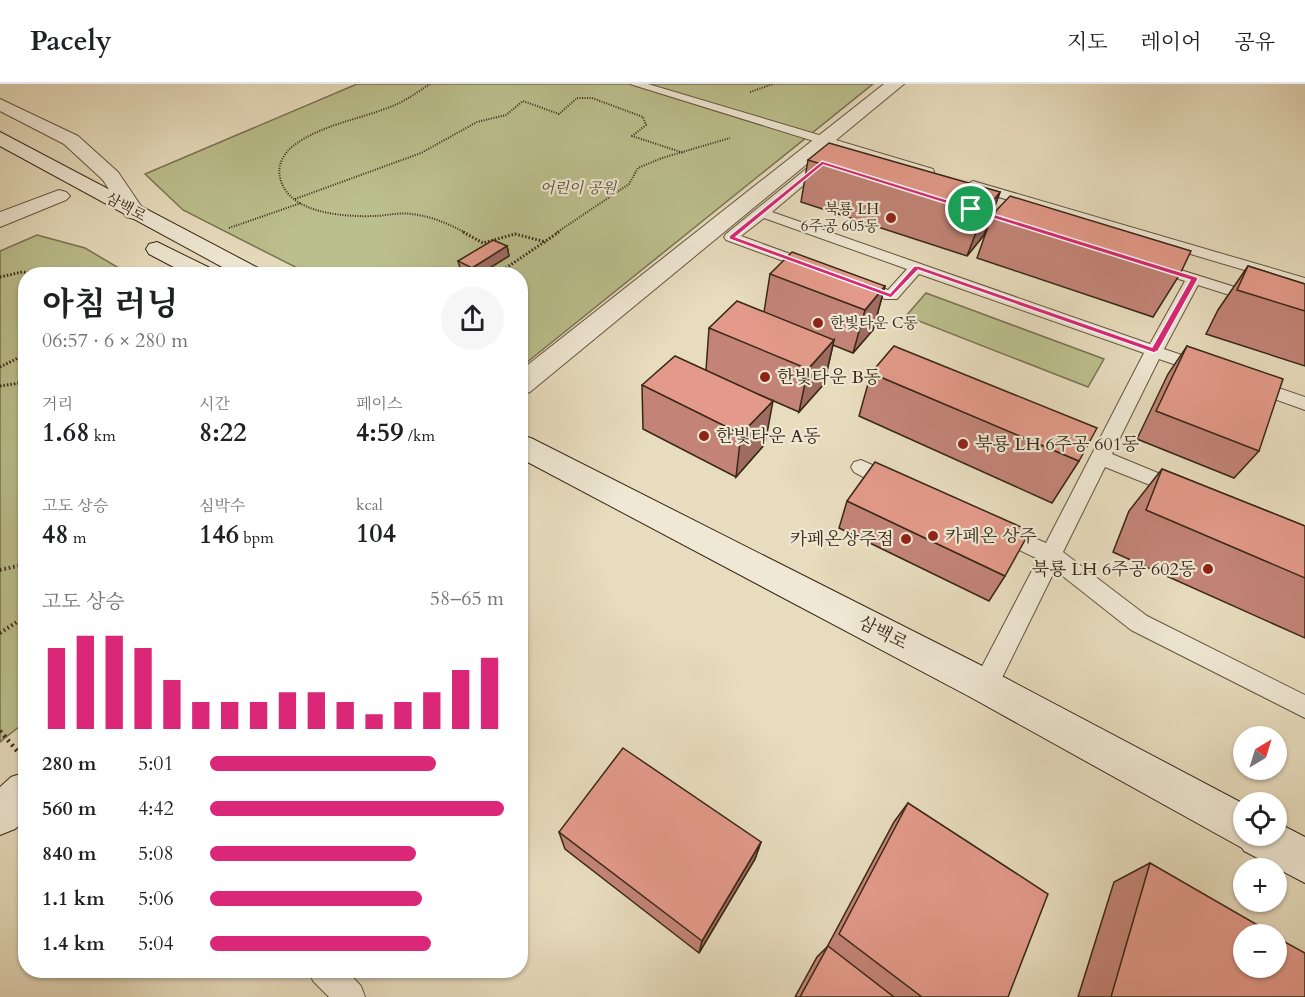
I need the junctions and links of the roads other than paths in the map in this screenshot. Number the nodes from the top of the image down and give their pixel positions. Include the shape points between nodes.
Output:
1 (636, 84) edge
2 (896, 84) edge
3 (0, 104) edge
4 (0, 138) edge
5 (824, 141) junction
6 (845, 170) edge
7 (938, 174) edge
8 (961, 181) edge
9 (39, 185) dead end
10 (58, 196) junction
11 (0, 198) edge
12 (80, 207) dead end
13 (21, 211) junction
14 (134, 212) junction
15 (762, 213) junction
16 (0, 220) edge
17 (134, 236) dead end
18 (1138, 261) edge
19 (191, 267) edge
20 (239, 267) edge
21 (916, 268) junction
22 (1194, 279) junction
23 (1305, 283) edge
24 (1305, 314) edge
25 (1154, 351) junction
26 (1219, 373) edge
27 (528, 380) edge
28 (1240, 381) edge
29 (1305, 404) edge
30 (528, 449) edge
31 (1101, 457) junction
32 (861, 467) dead end
33 (913, 491) edge
34 (1197, 497) edge
35 (977, 520) edge
36 (1051, 555) junction
37 (985, 686) junction
38 (1305, 707) edge
39 (18, 785) edge
40 (0, 814) edge
41 (1233, 821) edge
42 (1277, 846) edge
43 (1305, 861) edge
44 (332, 978) edge
45 (350, 997) edge

1 - 5 lane
2 - 5 street
3 - 14 street via 70,140 111,176
4 - 14 street, 삼백로
5 - 7 lane
5 - 27 street
6 - 15 lane via 822,163
8 - 23 lane
9 - 10 street
10 - 12 street
10 - 13 street
11 - 13 street
13 - 16 street
14 - 20 street, 삼백로
15 - 21 lane
15 - 21 lane via 731,237 891,296
17 - 19 street
18 - 22 lane
21 - 25 lane
22 - 24 lane
22 - 25 lane
25 - 26 lane
25 - 31 lane
28 - 29 lane
30 - 37 street, 삼백로
31 - 34 lane
31 - 36 lane
32 - 33 lane
35 - 36 lane
36 - 37 lane
36 - 38 lane via 1139,623
37 - 41 street, 삼백로
39 - 40 street
42 - 43 street
44 - 45 lane

